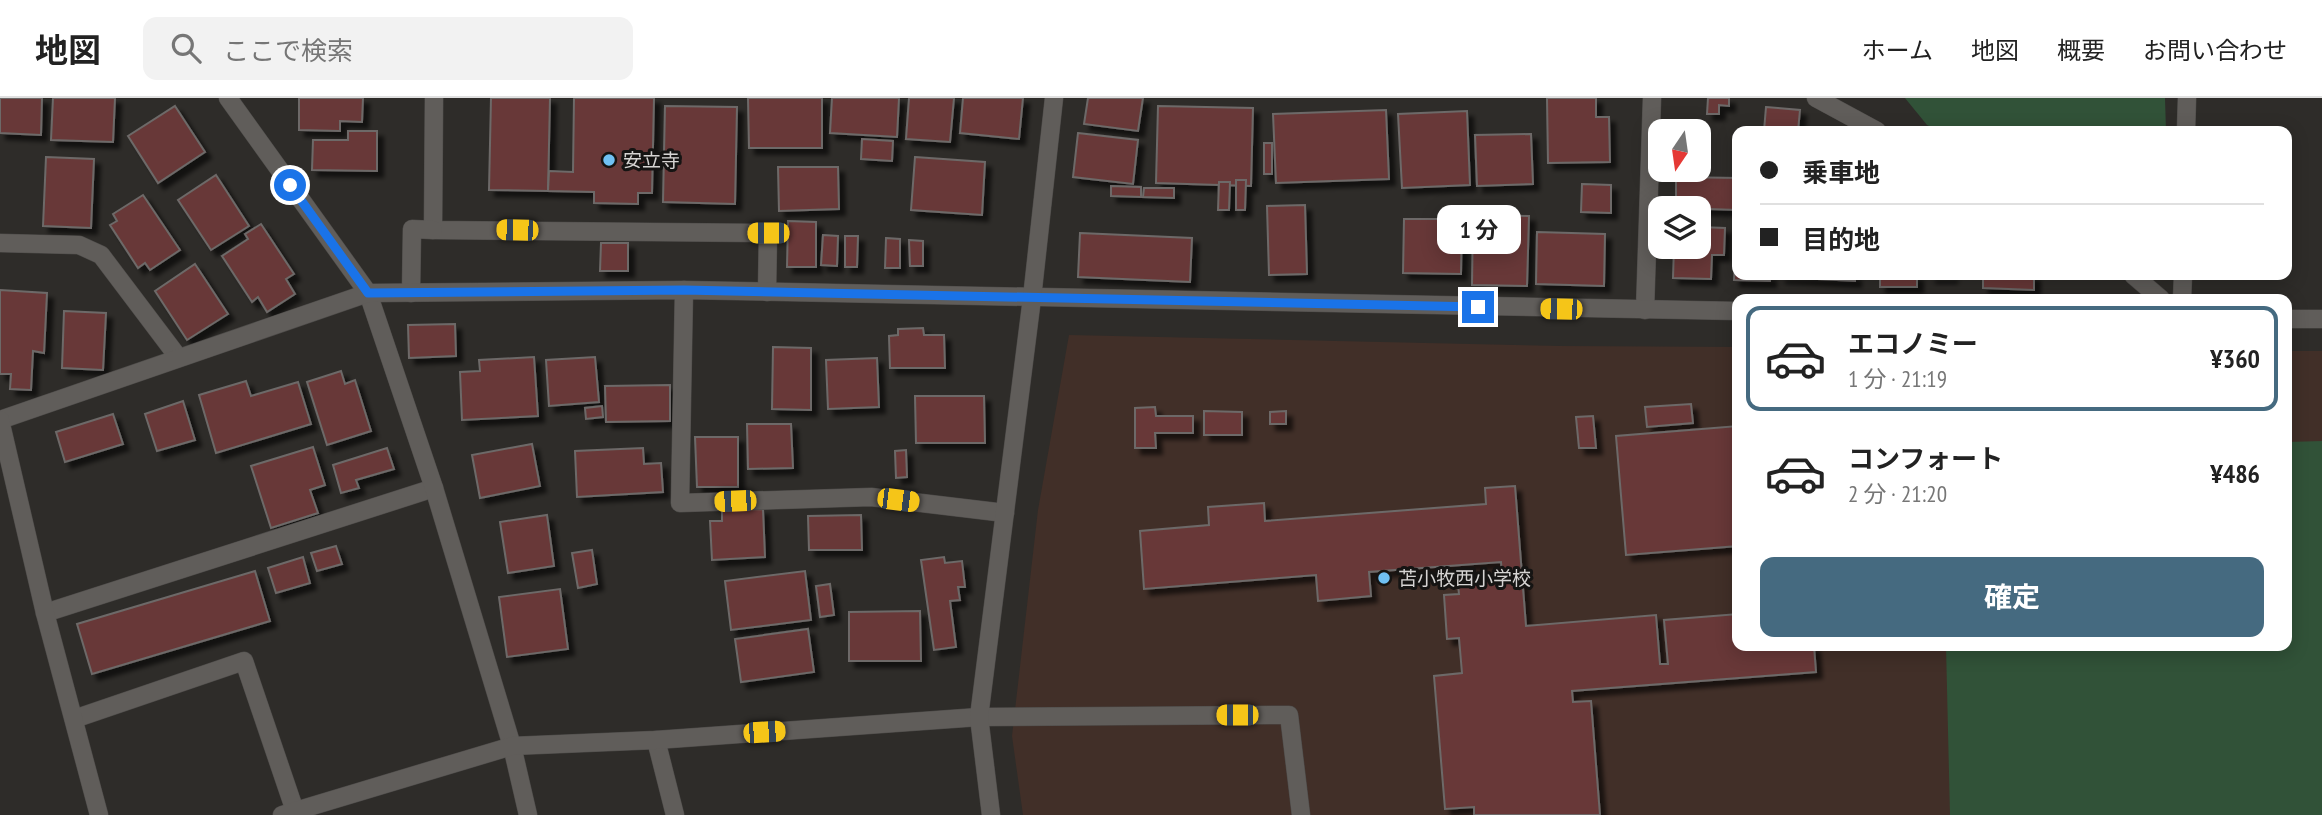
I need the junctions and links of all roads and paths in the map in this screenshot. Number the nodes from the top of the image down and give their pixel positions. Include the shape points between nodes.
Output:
1 (228, 98) edge
2 (434, 98) edge
3 (1054, 98) edge
4 (1652, 98) edge
5 (2187, 98) edge
6 (1818, 99) edge
7 (1868, 126) edge
8 (2186, 126) edge
9 (433, 230) junction
10 (0, 243) edge
11 (2139, 280) edge
12 (684, 290) junction
13 (767, 292) junction
14 (368, 293) junction
15 (411, 293) junction
16 (2155, 294) edge
17 (1032, 298) junction
18 (1645, 310) junction
19 (1732, 311) edge
20 (2292, 319) edge
21 (2322, 320) edge
22 (178, 357) junction
23 (0, 420) edge
24 (434, 488) junction
25 (1005, 513) junction
26 (45, 613) junction
27 (979, 717) junction
28 (74, 719) junction
29 (656, 740) junction
30 (512, 746) junction
31 (329, 809) edge
32 (289, 813) edge
33 (99, 815) edge
34 (528, 815) edge
35 (675, 815) edge
36 (990, 815) edge
37 (1301, 815) edge

1 - 14 street
2 - 9 street
3 - 17 street
4 - 18 street
5 - 8 street
6 - 7 street
9 - 13 street via 768,233
9 - 15 street via 412,229
10 - 22 street via 79,245 102,255
11 - 16 street
12 - 13 street
12 - 15 street
12 - 25 street via 680,503 871,497
13 - 17 street
14 - 15 street
14 - 22 street
14 - 24 street
17 - 18 street
17 - 25 street
18 - 19 street
20 - 21 street
22 - 23 street
23 - 26 street
24 - 26 street
24 - 30 street
25 - 27 street
26 - 28 street
27 - 29 street
27 - 36 street
27 - 37 street via 1289,715
28 - 32 street via 244,661
28 - 33 street
29 - 30 street
29 - 35 street
30 - 31 street
30 - 34 street
31 - 32 street

